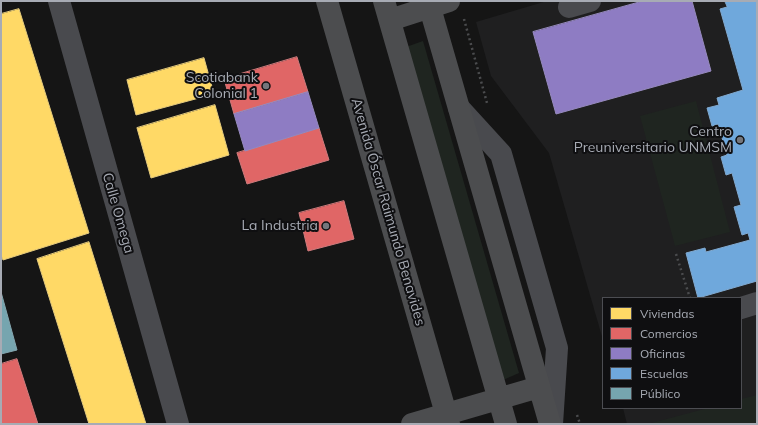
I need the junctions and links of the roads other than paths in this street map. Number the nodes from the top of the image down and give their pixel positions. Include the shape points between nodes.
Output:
1 (59, 1) edge
2 (326, 1) edge
3 (590, 1) edge
4 (443, 6) edge
5 (568, 7) dead end
6 (387, 10) edge
7 (459, 108) junction
8 (757, 303) edge
9 (742, 308) edge
10 (539, 387) junction
11 (499, 399) junction
12 (448, 419) edge
13 (178, 424) edge
14 (412, 424) edge
15 (506, 424) edge
16 (551, 424) edge

1 - 13 street, Calle Omega
2 - 12 main road, Avenida Óscar Raimundo Benavides
3 - 5 street
4 - 6 main road
4 - 7 main road
6 - 11 main road
7 - 10 main road
7 - 16 street via 501,154 557,348
8 - 9 street
10 - 11 main road
10 - 16 main road
11 - 12 main road
11 - 15 main road
12 - 14 main road

